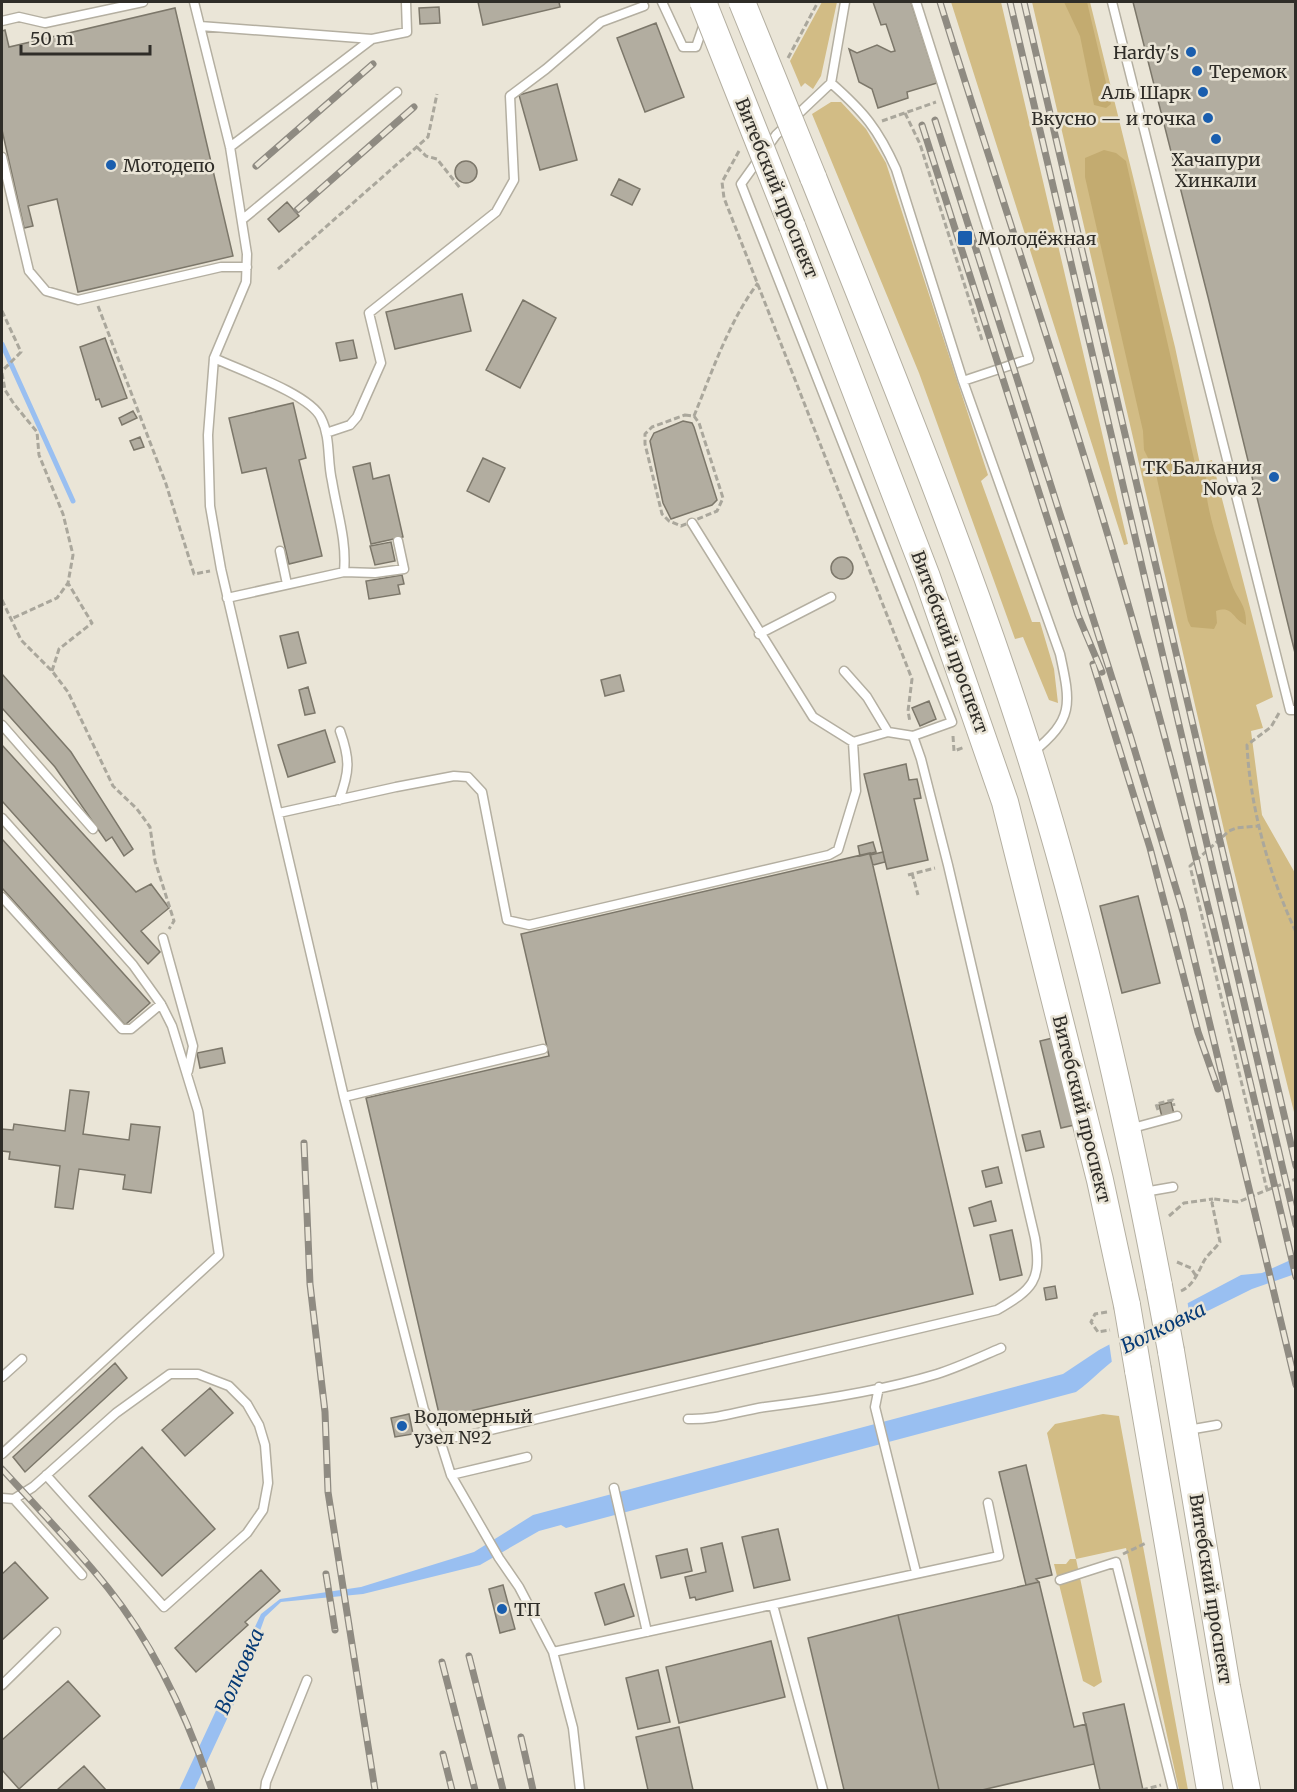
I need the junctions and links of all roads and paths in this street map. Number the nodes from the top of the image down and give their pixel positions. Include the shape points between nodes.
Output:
1 (143, 2) edge
2 (194, 2) edge
3 (406, 2) edge
4 (662, 2) edge
5 (702, 2) edge
6 (712, 2) edge
7 (742, 2) edge
8 (845, 2) edge
9 (916, 2) edge
10 (1112, 2) edge
11 (644, 6) dead end
12 (2, 21) edge
13 (200, 26) junction
14 (372, 39) junction
15 (831, 83) junction
16 (397, 92) dead end
17 (437, 94) dead end
18 (946, 98) junction
19 (905, 113) junction
20 (872, 124) junction
21 (230, 147) junction
22 (417, 147) junction
23 (2, 157) edge
24 (460, 188) dead end
25 (243, 219) junction
26 (247, 267) junction
27 (278, 269) dead end
28 (758, 283) dead end
29 (94, 295) junction
30 (2, 311) edge
31 (982, 340) dead end
32 (214, 358) junction
33 (2, 370) edge
34 (963, 381) junction
35 (694, 416) junction
36 (326, 433) junction
37 (692, 523) junction
38 (398, 542) dead end
39 (280, 551) dead end
40 (221, 570) junction
41 (344, 572) junction
42 (68, 583) junction
43 (287, 584) junction
44 (831, 597) dead end
45 (227, 598) junction
46 (2, 600) edge
47 (11, 619) junction
48 (759, 634) junction
49 (51, 670) junction
50 (844, 671) dead end
51 (1296, 711) edge
52 (2, 725) edge
53 (1271, 727) dead end
54 (340, 731) dead end
55 (888, 732) junction
56 (913, 736) junction
57 (853, 742) junction
58 (963, 747) dead end
59 (954, 751) dead end
60 (1029, 755) junction
61 (339, 800) junction
62 (279, 813) junction
63 (2, 818) edge
64 (1260, 826) junction
65 (93, 829) dead end
66 (948, 865) junction
67 (918, 896) dead end
68 (2, 897) edge
69 (1296, 932) edge
70 (163, 938) joint
71 (161, 1004) junction
72 (543, 1049) dead end
73 (188, 1071) junction
74 (344, 1097) junction
75 (1177, 1116) dead end
76 (1128, 1129) junction
77 (1296, 1179) edge
78 (1173, 1187) dead end
79 (1267, 1190) junction
80 (1142, 1192) junction
81 (1214, 1198) junction
82 (1169, 1216) dead end
83 (1177, 1262) dead end
84 (1001, 1348) dead end
85 (22, 1359) dead end
86 (2, 1377) edge
87 (879, 1387) junction
88 (688, 1419) dead end
89 (1217, 1425) dead end
90 (1185, 1430) junction
91 (439, 1437) junction
92 (2, 1454) edge
93 (527, 1456) dead end
94 (451, 1475) junction
95 (46, 1476) junction
96 (614, 1488) dead end
97 (2, 1498) edge
98 (14, 1499) junction
99 (988, 1503) dead end
100 (1142, 1544) dead end
101 (1127, 1550) dead end
102 (916, 1572) junction
103 (82, 1575) dead end
104 (1060, 1580) dead end
105 (773, 1605) junction
106 (56, 1632) dead end
107 (646, 1632) junction
108 (554, 1652) junction
109 (307, 1680) dead end
110 (2, 1685) edge
111 (1148, 1788) dead end
112 (1142, 1790) edge
113 (265, 1791) edge
114 (580, 1791) edge
115 (823, 1791) edge
116 (1173, 1791) edge
117 (1210, 1791) edge
118 (1247, 1791) edge

1 - 12 lane via 45,23 19,17
2 - 13 lane
3 - 14 lane via 407,32
4 - 6 lane via 683,46 696,47
5 - 117 main road, Витебский проспект, bridge via 927,577 1003,794 1100,1180 1127,1305
7 - 60 main road, Витебский проспект, bridge via 957,545
8 - 15 lane
9 - 18 lane
10 - 51 lane via 1287,699 1290,710
11 - 36 lane via 601,22 510,96 514,180 496,212 369,313 381,363 357,417 350,425
13 - 14 lane
13 - 21 lane
14 - 21 lane
15 - 20 lane
15 - 56 lane via 776,135 741,184 952,722
16 - 25 lane
17 - 22 path via 428,137
18 - 19 path
18 - 34 lane via 1029,359
19 - 20 path
19 - 31 path via 920,144
20 - 34 lane via 896,169
21 - 25 lane
22 - 24 path via 426,156 437,159
22 - 27 path
23 - 29 lane via 29,271 46,291 57,296 78,300
25 - 26 lane
26 - 29 lane via 221,267
26 - 32 lane via 246,282
28 - 35 path
29 - 40 path via 166,484 194,574
30 - 33 path via 21,352
32 - 36 lane via 299,396 321,416
32 - 40 lane via 208,435 210,506
33 - 42 path via 5,390 36,432 39,455 63,514 73,555
34 - 60 lane via 1065,678 1065,717 1053,736
35 - 37 path via 723,498 717,511
35 - 37 path via 685,415 652,427 645,434 662,513 681,526
36 - 41 lane via 344,543
37 - 48 lane
38 - 41 lane via 404,569
39 - 43 lane
40 - 45 lane
41 - 43 lane
42 - 47 path via 57,598
42 - 49 path via 92,622 59,649
43 - 45 lane
44 - 48 lane
45 - 62 lane
46 - 47 path
47 - 49 path via 21,640
48 - 57 lane via 813,717
49 - 70 path via 68,692 113,786 150,827 155,861 174,921
50 - 55 lane via 867,697
52 - 65 lane
53 - 64 path via 1246,745
54 - 61 lane via 349,756 347,780
55 - 56 lane
55 - 57 lane
56 - 66 lane
57 - 61 lane via 856,791 838,850 529,925 507,920 482,792 468,777 434,780
58 - 59 path
60 - 76 main road, Витебский проспект via 1060,857
61 - 62 lane
62 - 74 lane
63 - 71 lane via 133,965
64 - 69 path via 1284,907
64 - 79 path via 1229,831 1190,866
66 - 67 path via 910,874
66 - 91 lane via 1035,1238 1039,1271 1033,1283 997,1310 462,1437
68 - 71 lane via 122,1029 131,1029
70 - 73 lane via 193,1046
71 - 73 lane
72 - 74 lane
73 - 92 lane via 198,1111 219,1255
74 - 91 lane via 424,1410
75 - 76 lane
76 - 80 main road, Витебский проспект
77 - 79 path
78 - 80 lane
79 - 81 path via 1238,1202
80 - 90 main road, Витебский проспект, bridge
81 - 82 path via 1184,1203
81 - 83 path via 1220,1242 1196,1276 1191,1268
84 - 87 lane via 937,1374
85 - 86 lane
87 - 88 lane via 708,1420
87 - 102 lane via 875,1407
89 - 90 lane
90 - 118 main road, Витебский проспект
91 - 94 lane
93 - 94 lane
94 - 108 lane
95 - 95 lane via 116,1413 170,1374 198,1374 229,1386 247,1404 265,1445 268,1483 263,1510 247,1533 164,1607
95 - 98 lane
96 - 107 lane
97 - 98 lane
98 - 103 lane
99 - 102 lane via 999,1556
100 - 101 path
102 - 105 lane
104 - 116 lane via 1116,1562
105 - 107 lane
105 - 115 lane
106 - 110 lane
107 - 108 lane
108 - 114 lane via 573,1728
109 - 113 lane
111 - 112 path

